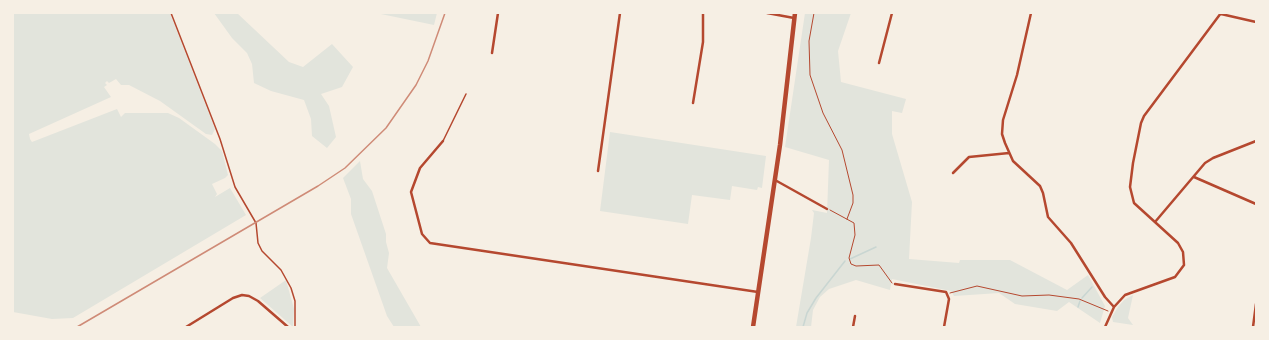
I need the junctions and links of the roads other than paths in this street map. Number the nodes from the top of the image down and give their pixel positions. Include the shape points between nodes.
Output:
1 (172, 13) edge
2 (498, 13) edge
3 (620, 13) edge
4 (703, 13) edge
5 (767, 13) edge
6 (892, 13) edge
7 (1031, 13) edge
8 (1221, 13) edge
9 (795, 15) edge
10 (1256, 22) edge
11 (492, 53) dead end
12 (879, 63) dead end
13 (466, 94) dead end
14 (693, 104) dead end
15 (443, 141) joint
16 (1256, 141) edge
17 (1009, 153) junction
18 (598, 171) dead end
19 (953, 173) dead end
20 (1194, 177) junction
21 (774, 180) junction
22 (1256, 204) edge
23 (828, 209) road end
24 (1155, 222) junction
25 (895, 284) road end
26 (758, 292) junction
27 (1256, 304) edge
28 (1114, 307) junction
29 (855, 316) dead end
30 (186, 327) edge
31 (288, 327) edge
32 (295, 327) edge
33 (753, 327) edge
34 (853, 327) edge
35 (944, 327) edge
36 (1105, 327) edge
37 (1253, 327) edge

1 - 32 lane via 222,145 235,187 256,224 258,243 262,251 281,270 291,288 295,301
2 - 11 street
3 - 18 street
4 - 14 street via 703,36
5 - 9 street
6 - 12 street
7 - 17 street via 1017,75 1003,120 1002,134
8 - 10 street
8 - 24 street via 1150,107 1141,123 1133,163 1131,194 1138,207
9 - 21 highway
13 - 15 lane
15 - 26 street via 420,168 411,192 422,234 430,243
16 - 20 street via 1213,158 1205,163
17 - 19 street via 969,156
17 - 28 street via 1020,168 1040,186 1048,216 1071,243
20 - 22 street
20 - 24 street
21 - 23 street
21 - 26 highway
24 - 28 street via 1181,247 1185,257 1183,269 1170,280 1125,295
25 - 35 street via 942,290 948,294
26 - 33 highway
27 - 37 street
28 - 36 street
29 - 34 street
30 - 31 street via 242,295 258,301

